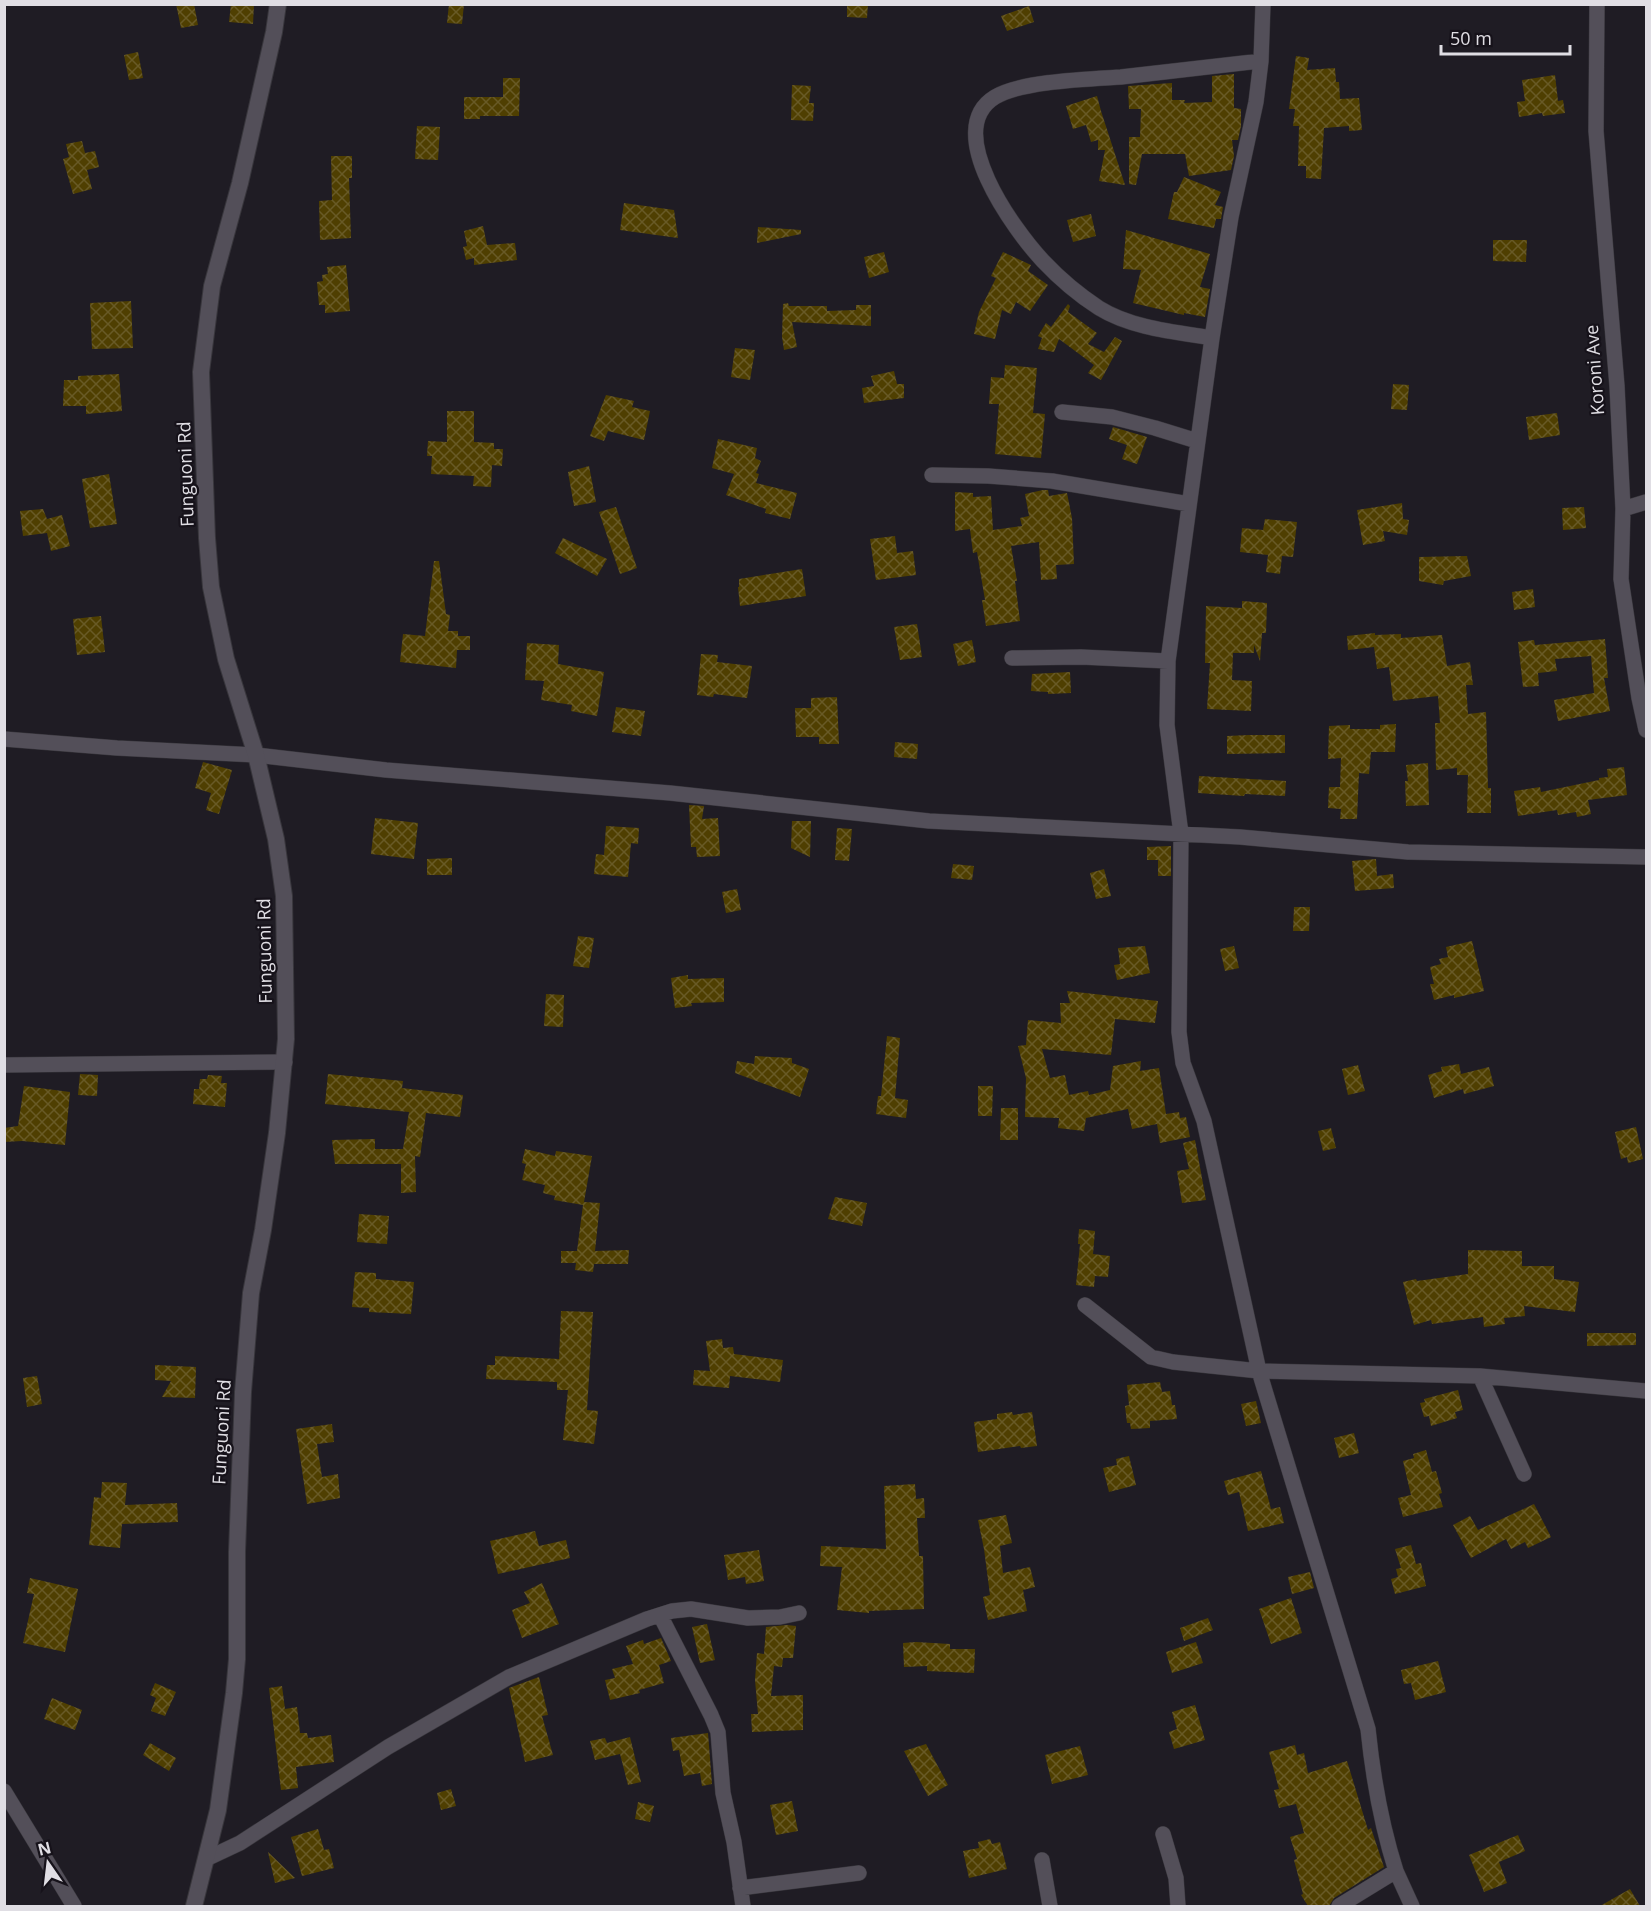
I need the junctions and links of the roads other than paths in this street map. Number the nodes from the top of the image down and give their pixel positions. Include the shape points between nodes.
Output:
1 (278, 4) edge
2 (1263, 4) edge
3 (1597, 4) edge
4 (1261, 61) junction
5 (1212, 338) junction
6 (1062, 412) dead end
7 (1197, 441) junction
8 (932, 475) dead end
9 (1647, 502) edge
10 (1189, 504) junction
11 (1623, 509) junction
12 (1012, 658) dead end
13 (1168, 661) junction
14 (1647, 730) edge
15 (4, 738) edge
16 (256, 754) junction
17 (1181, 834) junction
18 (1647, 856) edge
19 (285, 1062) junction
20 (4, 1065) edge
21 (1085, 1305) dead end
22 (1259, 1371) junction
23 (1480, 1376) junction
24 (1647, 1391) edge
25 (1524, 1474) dead end
26 (799, 1613) dead end
27 (660, 1615) junction
28 (4, 1791) edge
29 (1163, 1834) dead end
30 (206, 1859) junction
31 (1042, 1860) dead end
32 (1396, 1871) junction
33 (859, 1873) dead end
34 (740, 1888) junction
35 (74, 1906) edge
36 (194, 1906) edge
37 (743, 1906) edge
38 (1050, 1906) edge
39 (1178, 1906) edge
40 (1339, 1906) edge
41 (1412, 1906) edge

1 - 16 street, Funguoni Rd via 240,183 212,286 201,372 211,587 226,659
2 - 4 street
3 - 11 street, Koroni Ave via 1596,131
4 - 5 street
4 - 5 street via 1025,87 997,96 983,106 974,136 993,190 1007,212 1044,262 1077,291 1119,318
5 - 7 street
6 - 7 street via 1112,417
7 - 10 street
8 - 10 street via 1052,481
9 - 11 street
10 - 13 street
11 - 14 street, Koroni Ave via 1622,579
12 - 13 street
13 - 17 street via 1167,725
15 - 16 street
16 - 17 street via 386,770 670,793 928,821
16 - 19 street, Funguoni Rd via 276,839 284,896
17 - 18 street via 1408,852
17 - 22 street via 1180,1047 1204,1121
19 - 20 street
19 - 30 street, Funguoni Rd via 251,1293 243,1392 237,1659 218,1810
21 - 22 street via 1151,1357
22 - 23 street
22 - 32 street via 1368,1729 1383,1831
23 - 24 street
23 - 25 street
26 - 27 street via 748,1618 691,1609
27 - 30 street via 509,1677 388,1747 240,1843
27 - 34 street via 718,1732 723,1793
28 - 35 street
29 - 39 street via 1176,1878
30 - 36 street, Funguoni Rd
31 - 38 street
32 - 40 street
32 - 41 street
33 - 34 street
34 - 37 street

